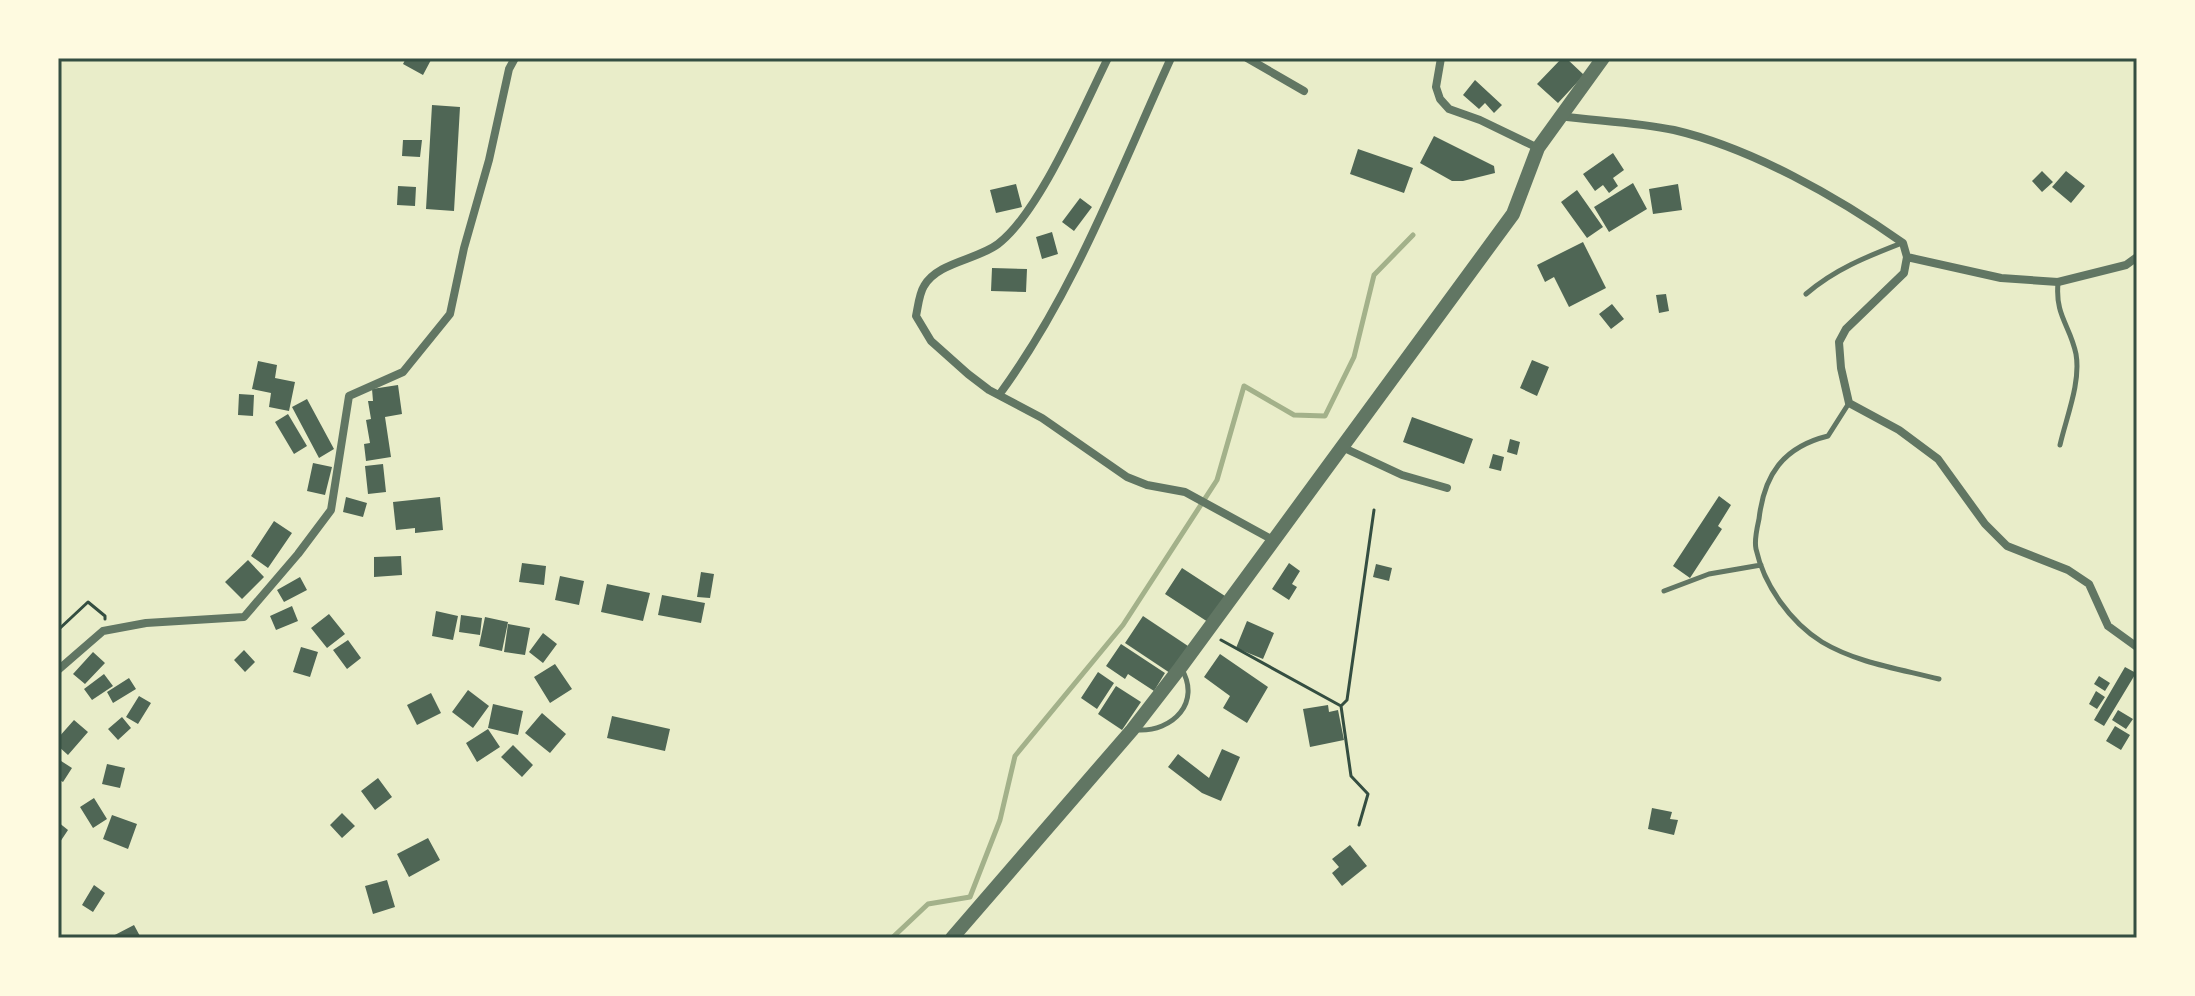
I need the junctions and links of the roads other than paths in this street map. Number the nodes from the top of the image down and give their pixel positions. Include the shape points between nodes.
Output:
1 (515, 58) edge
2 (1108, 58) edge
3 (1171, 58) edge
4 (1247, 58) edge
5 (1441, 58) edge
6 (1603, 58) edge
7 (1304, 91) dead end
8 (1559, 116) junction
9 (1538, 148) junction
10 (1903, 243) junction
11 (1907, 257) junction
12 (2137, 257) edge
13 (2058, 282) junction
14 (1806, 294) dead end
15 (999, 395) junction
16 (1849, 403) junction
17 (2060, 445) dead end
18 (1342, 447) junction
19 (1447, 488) dead end
20 (1273, 540) junction
21 (1761, 565) junction
22 (1664, 591) dead end
23 (2137, 647) edge
24 (1180, 668) junction
25 (58, 670) edge
26 (1939, 679) dead end
27 (1132, 730) junction
28 (952, 938) edge

1 - 25 street via 450,314 403,372 349,396 331,510 244,617 103,631
2 - 15 street via 1024,217 999,243 944,269 924,285 916,316 931,341
3 - 15 street via 1062,297
4 - 7 street
5 - 9 street via 1436,87 1449,109
6 - 8 street
8 - 9 street
8 - 10 street via 1673,130 1722,144 1780,168
9 - 18 street via 1513,214
10 - 11 street
10 - 14 lane via 1848,264
11 - 13 street via 2001,278
11 - 16 street via 1904,273 1839,342
12 - 13 street via 2126,265
13 - 17 lane via 2059,312 2076,354
15 - 20 street via 1127,477 1185,492
16 - 21 lane via 1828,436 1790,452 1770,475 1755,546
16 - 23 street via 1938,459 2007,546 2089,584 2108,626
18 - 19 street via 1402,475
18 - 20 street
20 - 24 street
21 - 22 lane via 1709,574
21 - 26 lane via 1792,617 1821,641 1857,658
24 - 27 street
24 - 27 lane via 1190,683 1182,710 1153,731
27 - 28 street

